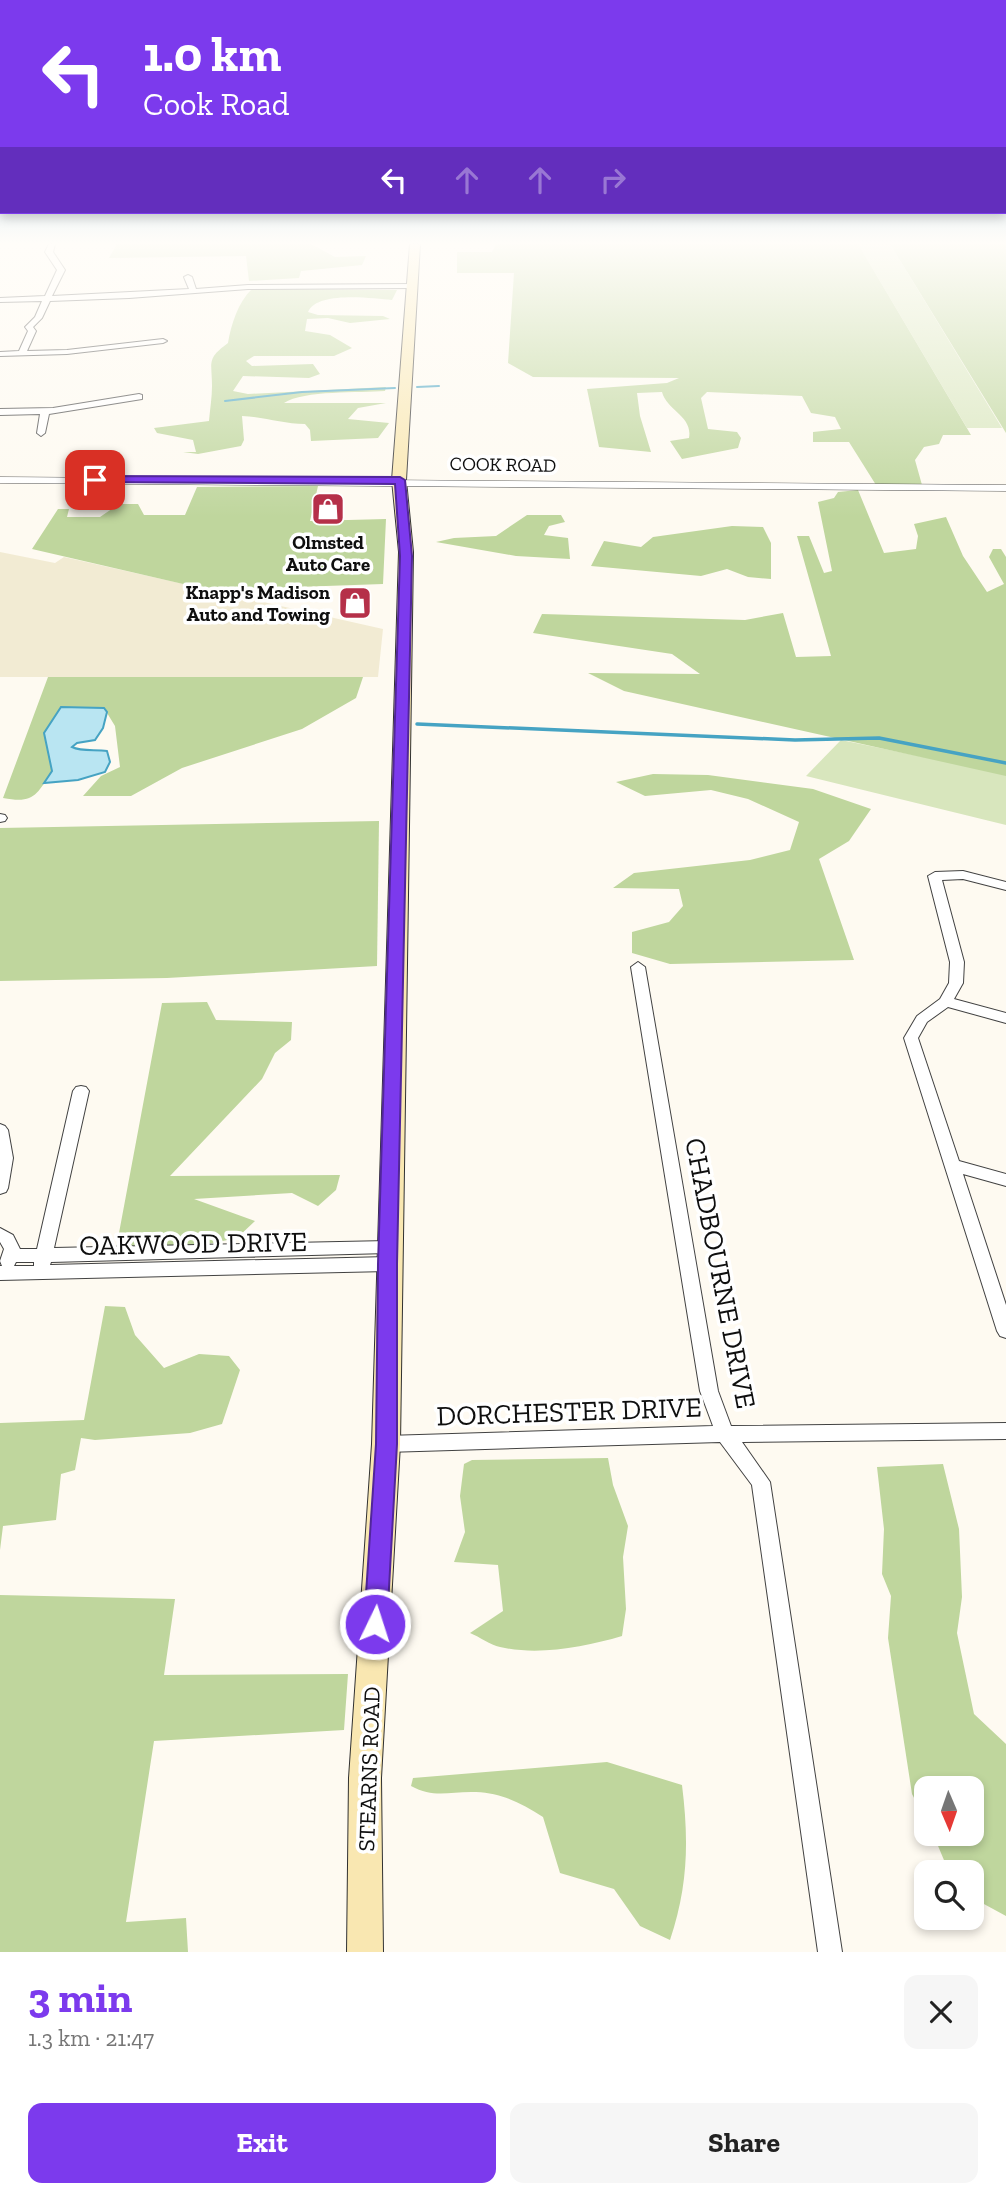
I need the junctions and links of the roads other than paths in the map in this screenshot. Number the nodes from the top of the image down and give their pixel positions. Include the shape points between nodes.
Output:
1 (30, 335) edge
2 (410, 335) edge
3 (163, 341) dead end
4 (0, 354) edge
5 (22, 354) junction
6 (139, 397) dead end
7 (45, 411) junction
8 (0, 412) edge
9 (41, 433) dead end
10 (0, 480) edge
11 (400, 480) junction
12 (1006, 488) edge
13 (1006, 886) edge
14 (638, 967) dead end
15 (946, 1002) junction
16 (1006, 1018) edge
17 (81, 1091) dead end
18 (0, 1130) edge
19 (953, 1164) junction
20 (1006, 1180) edge
21 (0, 1188) edge
22 (0, 1234) edge
23 (12, 1256) junction
24 (388, 1256) junction
25 (42, 1264) junction
26 (0, 1272) edge
27 (1006, 1331) edge
28 (1006, 1431) edge
29 (725, 1434) junction
30 (386, 1444) junction
31 (365, 1952) edge
32 (830, 1952) edge

1 - 5 street
2 - 11 main road, STEARNS ROAD
3 - 5 street
4 - 5 street
6 - 7 street
7 - 8 street
7 - 9 street
10 - 11 street, COOK ROAD
11 - 12 street, COOK ROAD
11 - 24 main road, STEARNS ROAD via 406,556
13 - 15 street via 963,875 935,876 957,962 956,983
14 - 29 street, CHADBOURNE DRIVE via 709,1391
15 - 16 street
15 - 19 street via 922,1019 911,1038
17 - 25 street
18 - 21 street via 5,1158
19 - 20 street
19 - 27 street
22 - 23 street via 11,1243
23 - 25 street, OAKWOOD DRIVE
23 - 26 street
24 - 25 street, OAKWOOD DRIVE
24 - 30 main road, STEARNS ROAD
25 - 26 street, OAKWOOD DRIVE
28 - 29 street, DORCHESTER DRIVE
29 - 30 street, DORCHESTER DRIVE
29 - 32 street, CHADBOURNE DRIVE via 761,1482
30 - 31 main road, STEARNS ROAD via 365,1778

